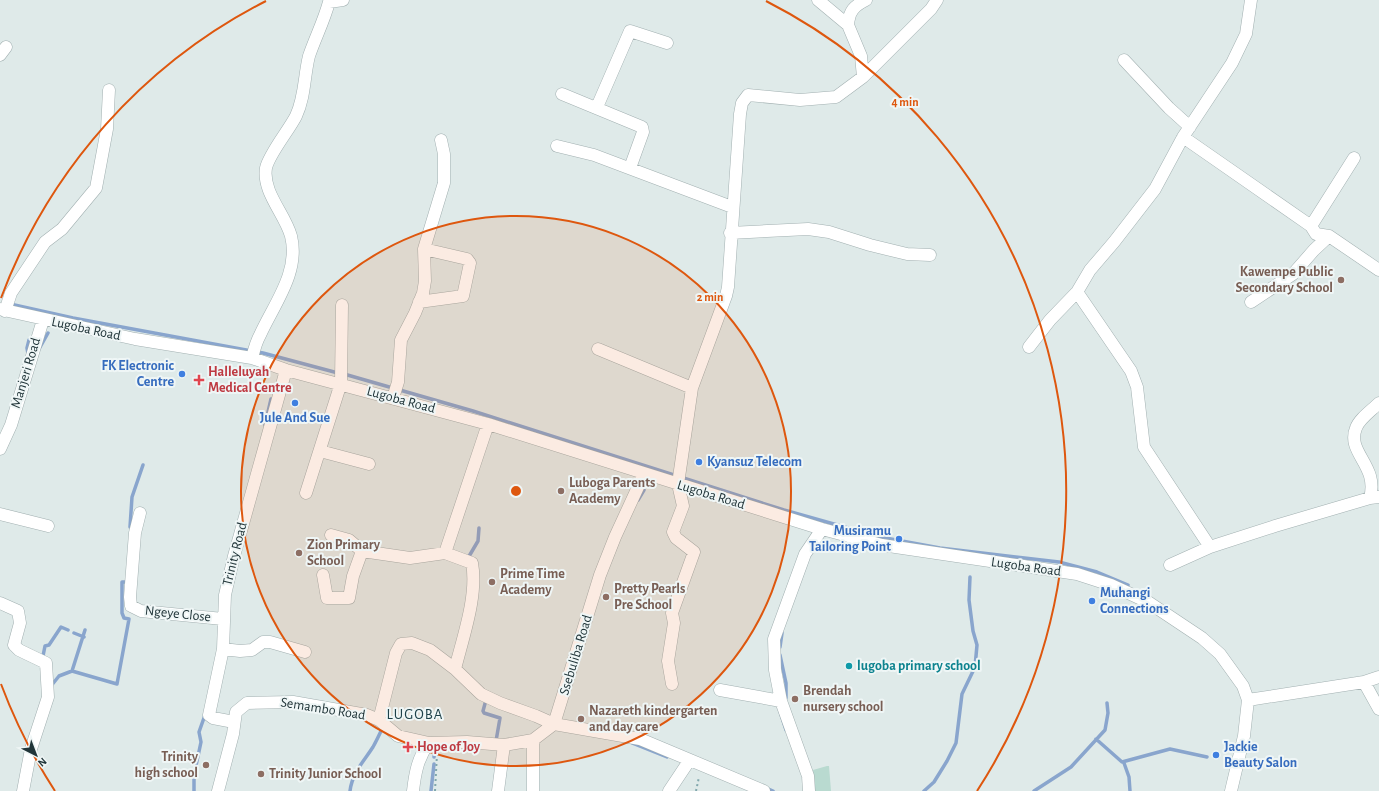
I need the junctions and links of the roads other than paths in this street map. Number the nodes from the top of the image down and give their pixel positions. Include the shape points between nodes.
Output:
1 (343, 0) edge
2 (818, 0) edge
3 (866, 0) edge
4 (937, 0) edge
5 (1251, 0) edge
6 (329, 1) edge
7 (848, 25) junction
8 (667, 43) dead end
9 (1124, 60) dead end
10 (863, 77) junction
11 (110, 90) dead end
12 (562, 94) dead end
13 (597, 107) junction
14 (1187, 132) junction
15 (441, 140) dead end
16 (557, 146) dead end
17 (1354, 158) dead end
18 (630, 168) junction
19 (732, 207) junction
20 (1311, 226) junction
21 (730, 233) junction
22 (1329, 236) junction
23 (424, 249) junction
24 (930, 254) dead end
25 (1379, 270) edge
26 (1077, 292) junction
27 (420, 302) junction
28 (1251, 302) dead end
29 (342, 305) dead end
30 (2, 310) edge
31 (42, 320) junction
32 (1029, 347) dead end
33 (598, 349) dead end
34 (252, 358) junction
35 (286, 370) junction
36 (341, 384) junction
37 (692, 388) junction
38 (394, 398) junction
39 (1379, 403) edge
40 (488, 424) junction
41 (0, 448) edge
42 (320, 451) junction
43 (369, 464) dead end
44 (644, 474) junction
45 (678, 484) junction
46 (306, 493) dead end
47 (1375, 498) edge
48 (140, 513) dead end
49 (0, 514) edge
50 (48, 526) dead end
51 (822, 529) junction
52 (331, 535) dead end
53 (1210, 547) junction
54 (362, 551) junction
55 (445, 553) junction
56 (1170, 565) dead end
57 (323, 575) dead end
58 (0, 604) edge
59 (223, 619) junction
60 (223, 649) junction
61 (305, 652) dead end
62 (455, 669) junction
63 (1379, 677) edge
64 (1364, 682) junction
65 (672, 684) dead end
66 (720, 690) dead end
67 (1248, 700) junction
68 (781, 701) junction
69 (1379, 710) edge
70 (379, 720) junction
71 (234, 722) junction
72 (554, 724) junction
73 (533, 740) junction
74 (434, 743) junction
75 (504, 745) junction
76 (695, 763) junction
77 (24, 791) edge
78 (218, 791) edge
79 (413, 791) edge
80 (498, 791) edge
81 (533, 791) edge
82 (669, 791) edge
83 (764, 791) edge
84 (809, 791) edge
85 (1231, 791) edge

1 - 6 street
2 - 7 street
3 - 7 street via 849,14
4 - 10 street
5 - 14 street via 1246,34 1240,48
6 - 34 street via 324,22 309,58 297,114 266,166 267,182 291,235 292,256 290,271 282,292 259,336
7 - 10 street via 861,56
8 - 13 street via 630,31
9 - 14 street via 1169,108
10 - 19 street via 836,97 800,100 748,96 742,103 740,114
11 - 30 street via 107,129 96,188 62,229 45,242
12 - 13 street
13 - 18 street via 643,128
14 - 20 street
14 - 26 street via 1155,188 1090,270
15 - 23 street via 444,154 444,183
16 - 18 street via 594,154
17 - 20 street
18 - 19 street
19 - 21 street
20 - 22 street via 1316,234
21 - 24 street via 808,229 829,232 906,254
21 - 37 street via 726,296
22 - 25 street
22 - 28 street via 1293,274
23 - 27 street via 425,282
23 - 27 street via 467,259 470,262 463,296
26 - 32 street
26 - 53 street via 1131,371 1137,387 1144,447
27 - 38 street via 401,340 398,382
29 - 36 street
30 - 31 street, Lugoba Road
31 - 34 street, Lugoba Road via 135,339
31 - 41 street, Manjeri Road via 11,425
33 - 37 street
34 - 35 street, Lugoba Road
35 - 36 street, Lugoba Road
35 - 59 street, Trinity Road via 234,556 225,595
36 - 38 street, Lugoba Road
36 - 42 street
37 - 45 street
38 - 40 street, Lugoba Road
39 - 47 street via 1356,427 1354,436 1355,446 1371,469
40 - 44 street, Lugoba Road
40 - 55 street
42 - 43 street
42 - 46 street
44 - 45 street, Lugoba Road
44 - 72 street, Ssebuliba Road via 600,575
45 - 51 street, Lugoba Road
45 - 65 street via 683,506 672,532 694,552 672,613 674,623 668,661
47 - 53 street
48 - 59 street, Ngeye Close via 135,533 131,606 142,611
49 - 50 street
51 - 67 street, Lugoba Road via 882,545 1076,574 1118,588 1148,602 1202,638 1233,670 1244,686
51 - 68 street via 805,554 774,639 775,670
52 - 54 street via 350,540
53 - 56 street
54 - 55 street via 410,558
54 - 57 street via 353,576 349,598 327,598
55 - 62 street via 472,563 475,577
58 - 77 street via 18,611 20,623 14,646 46,663 48,697 31,749
59 - 60 street, Trinity Road
60 - 61 street via 252,650 263,642 270,642
60 - 71 street, Trinity Road via 209,715
62 - 70 street via 430,650 412,643 401,644 396,653
62 - 72 street via 481,694
63 - 64 street
64 - 67 street
64 - 69 street
66 - 68 street
67 - 85 street, Lugoba Road via 1244,736
68 - 84 street via 808,776
70 - 71 street, Semambo Road via 367,715 293,702 270,702 247,704 236,712
70 - 74 street, Semambo Road via 398,736
71 - 78 street
72 - 73 street, Semambo Road
72 - 76 street via 640,739
73 - 75 street, Semambo Road
73 - 81 street
74 - 75 street, Semambo Road
74 - 79 street via 421,754
75 - 80 street
76 - 82 street
76 - 83 street

